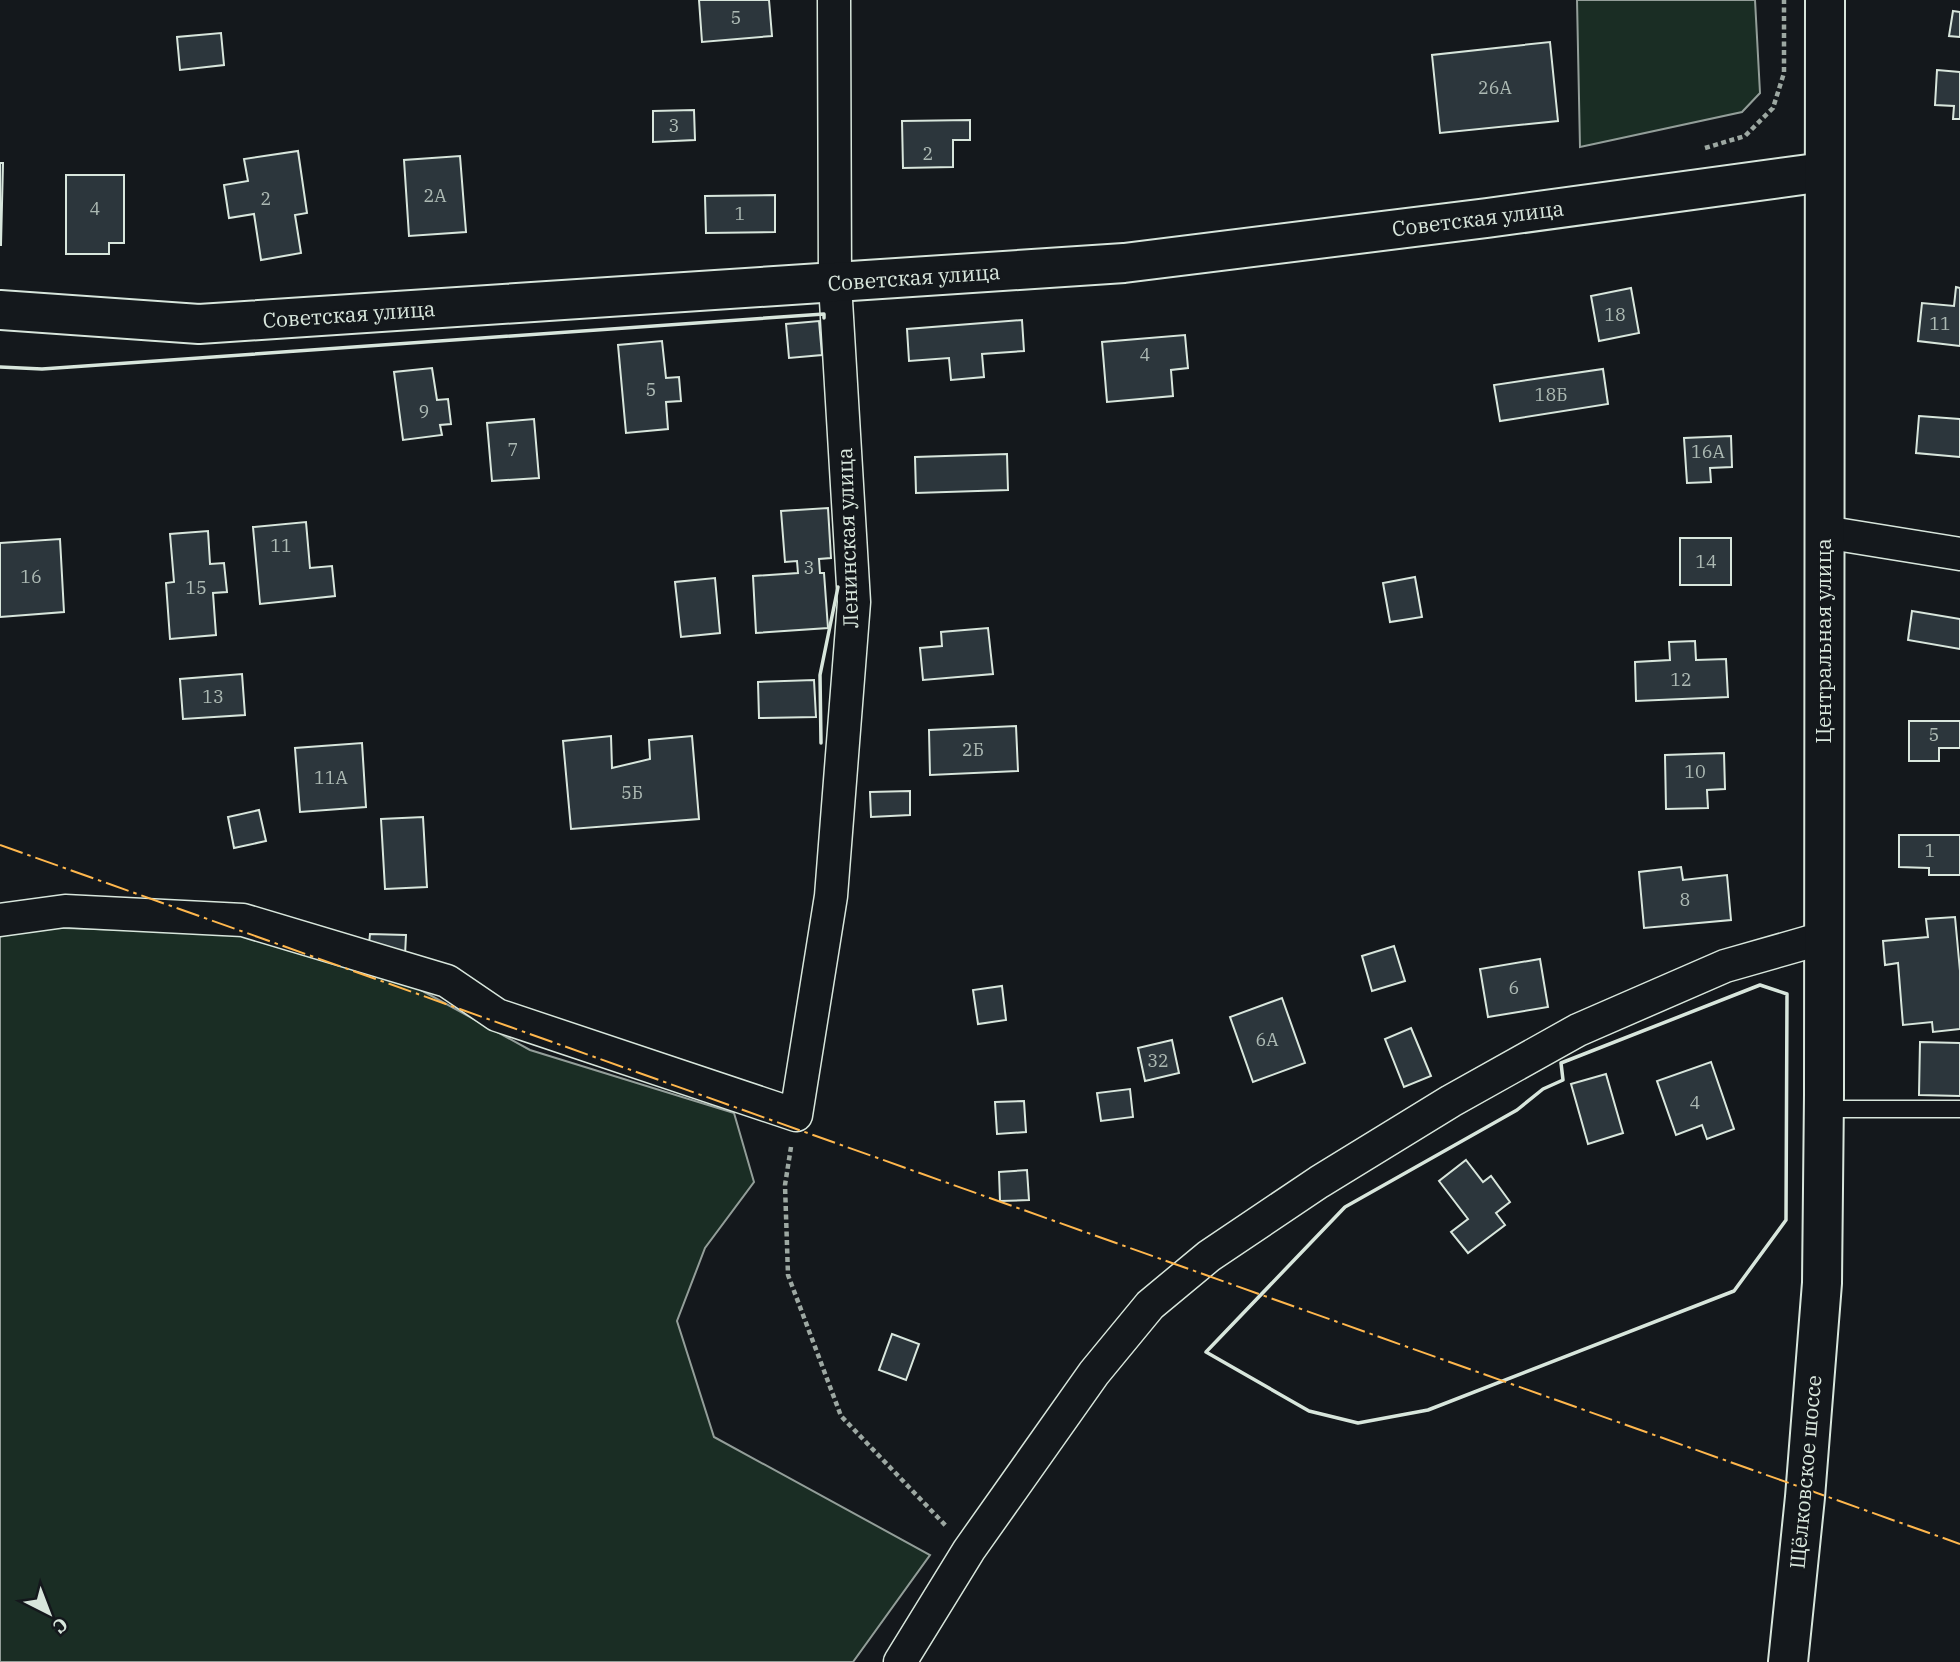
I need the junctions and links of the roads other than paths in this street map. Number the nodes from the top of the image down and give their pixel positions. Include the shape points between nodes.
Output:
1 (834, 0) edge
2 (1825, 0) edge
3 (1824, 172) junction
4 (835, 284) junction
5 (0, 310) edge
6 (1824, 532) junction
7 (1960, 554) edge
8 (0, 920) edge
9 (1823, 938) junction
10 (1960, 1109) edge
11 (1824, 1110) junction
12 (1822, 1283) joint
13 (900, 1662) edge
14 (1788, 1662) edge

1 - 4 street, Ленинская улица
2 - 3 main road, Центральная улица
3 - 4 main road, Советская улица via 1124,263
3 - 6 main road, Центральная улица
4 - 5 main road, Советская улица via 199,324
4 - 8 street, Ленинская улица via 854,602 831,896 796,1115 497,1015 447,981 243,920 65,911
6 - 7 street
6 - 9 main road, Центральная улица
9 - 11 main road, Центральная улица
9 - 13 street via 1725,966 1578,1030 1451,1101 1209,1256 1150,1305 1094,1373 969,1550
10 - 11 lane
11 - 12 main road, Центральная улица
12 - 14 main road, Щёлковское шоссе

